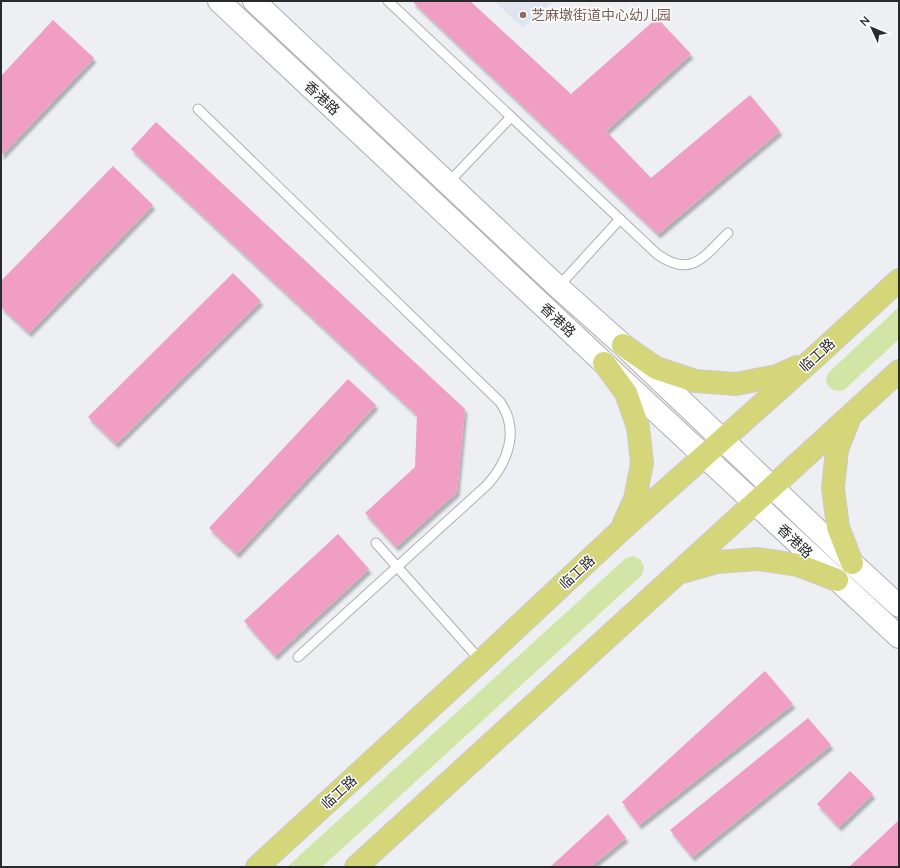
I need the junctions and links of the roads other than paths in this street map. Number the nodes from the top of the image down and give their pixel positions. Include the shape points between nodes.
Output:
1 (220, 1) edge
2 (254, 1) edge
3 (388, 1) edge
4 (198, 109) dead end
5 (511, 117) junction
6 (448, 183) junction
7 (620, 219) junction
8 (728, 233) dead end
9 (899, 280) edge
10 (558, 287) junction
11 (623, 345) junction
12 (814, 358) junction
13 (604, 363) junction
14 (899, 371) edge
15 (852, 414) junction
16 (723, 440) junction
17 (704, 456) junction
18 (772, 487) junction
19 (754, 503) junction
20 (619, 532) junction
21 (376, 542) dead end
22 (852, 563) junction
23 (398, 567) junction
24 (677, 574) junction
25 (836, 580) junction
26 (899, 606) edge
27 (899, 637) edge
28 (298, 657) dead end
29 (481, 661) junction
30 (257, 867) edge
31 (356, 867) edge

1 - 13 main road, 香港路
2 - 6 main road, 香港路
3 - 5 lane
4 - 23 lane via 504,408 510,442 497,474
5 - 6 lane
5 - 7 lane
6 - 10 main road, 香港路
7 - 8 lane via 667,261 687,266 697,263
7 - 10 lane
9 - 12 main road, 临工路
10 - 11 main road, 香港路
11 - 12 main road via 656,368 695,382 736,384 777,376
11 - 16 main road, 香港路
12 - 16 main road, 临工路
13 - 17 main road, 香港路
13 - 20 main road via 626,393 638,427 642,463 635,499
14 - 15 main road
15 - 18 main road
15 - 22 main road via 837,450 833,488 838,527
16 - 17 main road, 临工路
16 - 18 main road, 香港路
17 - 19 main road, 香港路
17 - 20 main road, 临工路
18 - 19 main road
18 - 22 main road, 香港路
19 - 24 main road
19 - 25 main road, 香港路
20 - 29 main road, 临工路
21 - 23 lane
22 - 26 main road, 香港路
23 - 28 lane
23 - 29 lane
24 - 25 main road via 717,562 758,559 798,565
24 - 31 main road
25 - 27 main road, 香港路
29 - 30 main road, 临工路

